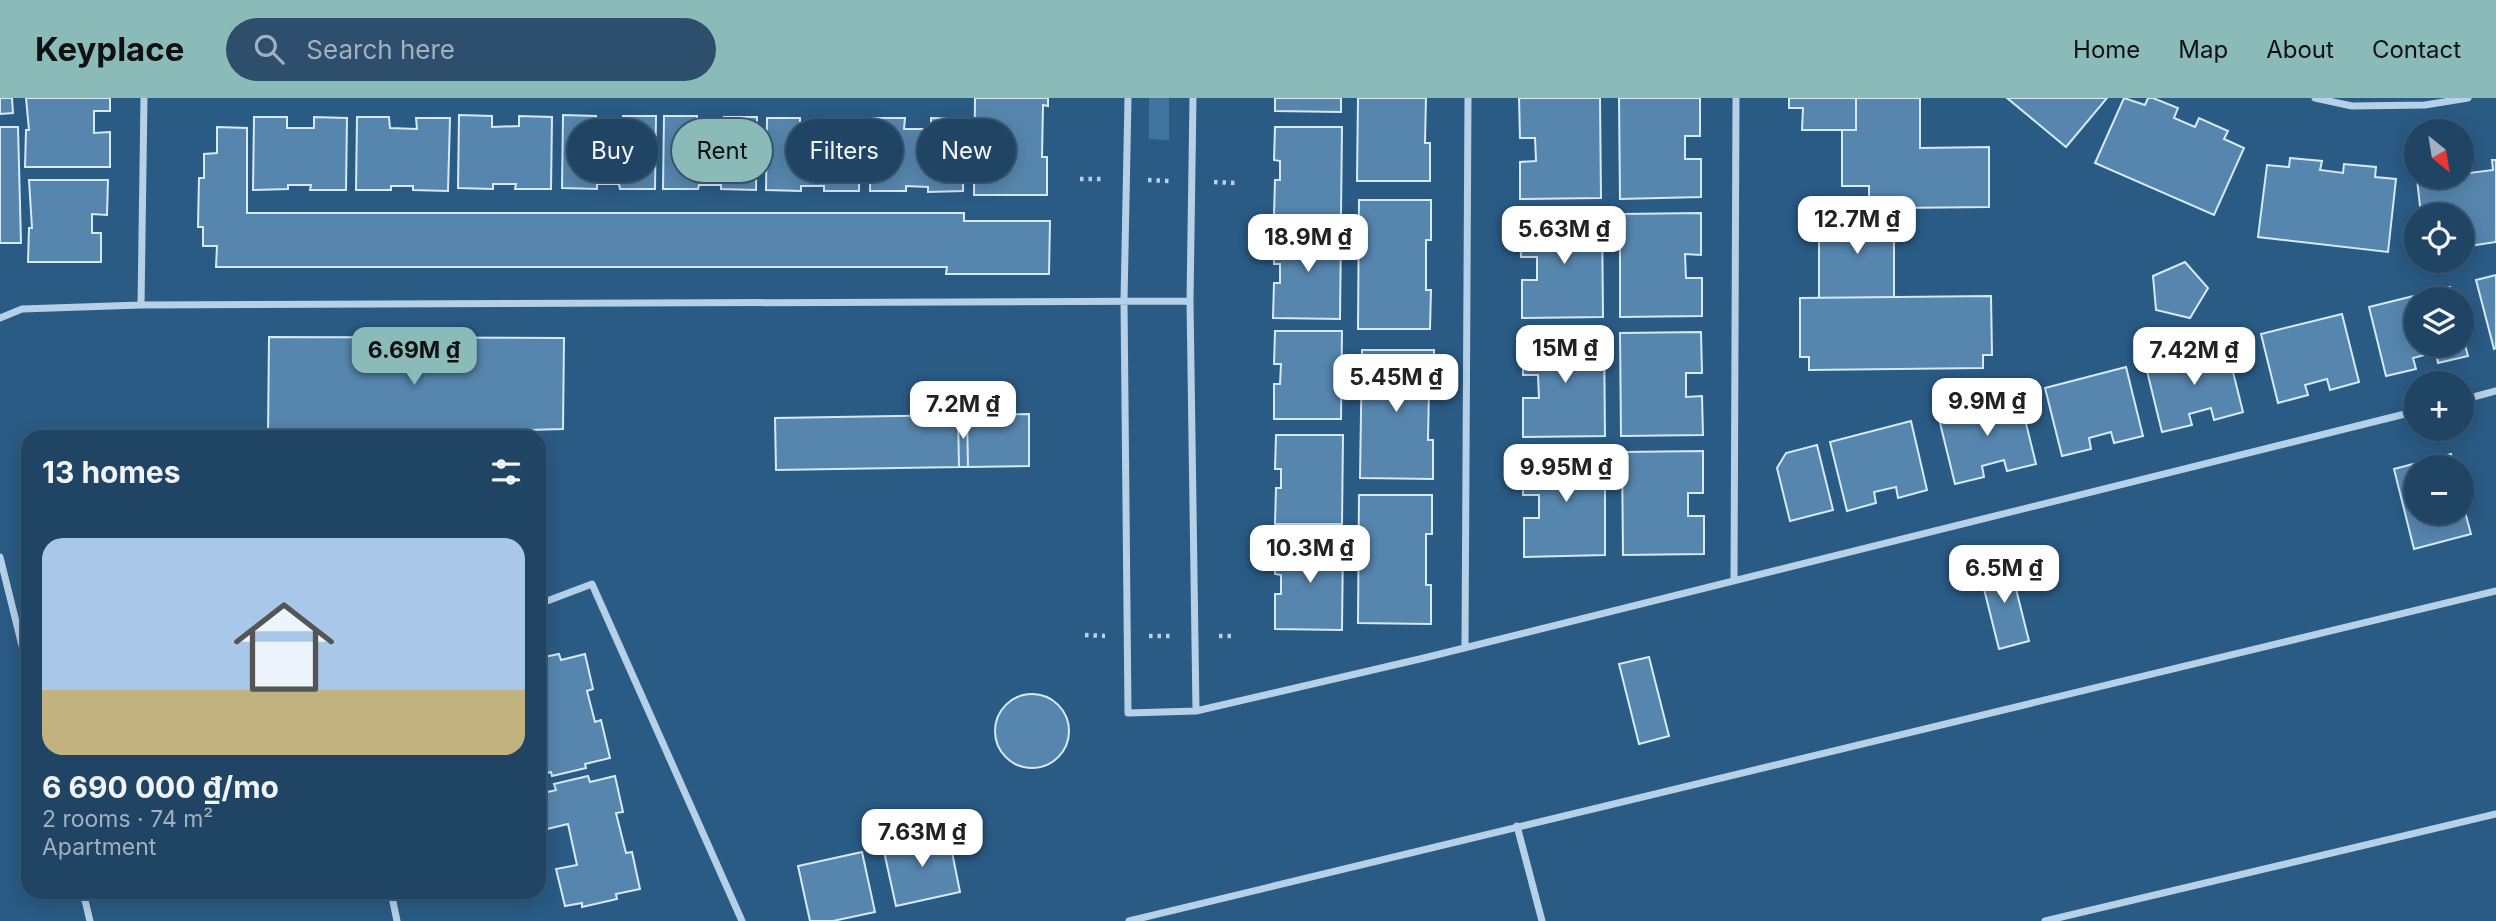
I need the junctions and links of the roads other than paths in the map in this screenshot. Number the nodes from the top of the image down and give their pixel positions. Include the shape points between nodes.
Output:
1 (144, 98) edge
2 (1128, 98) edge
3 (1193, 98) edge
4 (1468, 98) edge
5 (1736, 98) edge
6 (2315, 98) edge
7 (2468, 98) edge
8 (1124, 301) junction
9 (1190, 302) junction
10 (141, 305) junction
11 (0, 318) edge
12 (2496, 391) edge
13 (2474, 397) edge
14 (2404, 414) edge
15 (0, 557) edge
16 (1734, 579) junction
17 (2496, 590) edge
18 (546, 601) edge
19 (21, 642) edge
20 (1465, 647) junction
21 (1196, 711) junction
22 (2496, 814) edge
23 (1517, 826) junction
24 (85, 899) edge
25 (392, 899) edge
26 (1166, 917) edge
27 (90, 921) edge
28 (397, 921) edge
29 (742, 921) edge
30 (1129, 921) edge
31 (1542, 921) edge
32 (2045, 921) edge

1 - 10 street
2 - 8 street
3 - 9 street
4 - 20 street
5 - 16 street
6 - 7 street via 2352,106 2425,105
8 - 9 street
8 - 10 street
8 - 21 street via 1128,713
9 - 21 street
10 - 11 street via 22,309
12 - 13 street
14 - 16 street
15 - 19 street
16 - 20 street
17 - 23 street
18 - 29 street via 592,584
20 - 21 street
22 - 32 street
23 - 26 street
23 - 31 street
24 - 27 street
25 - 28 street
26 - 30 street

